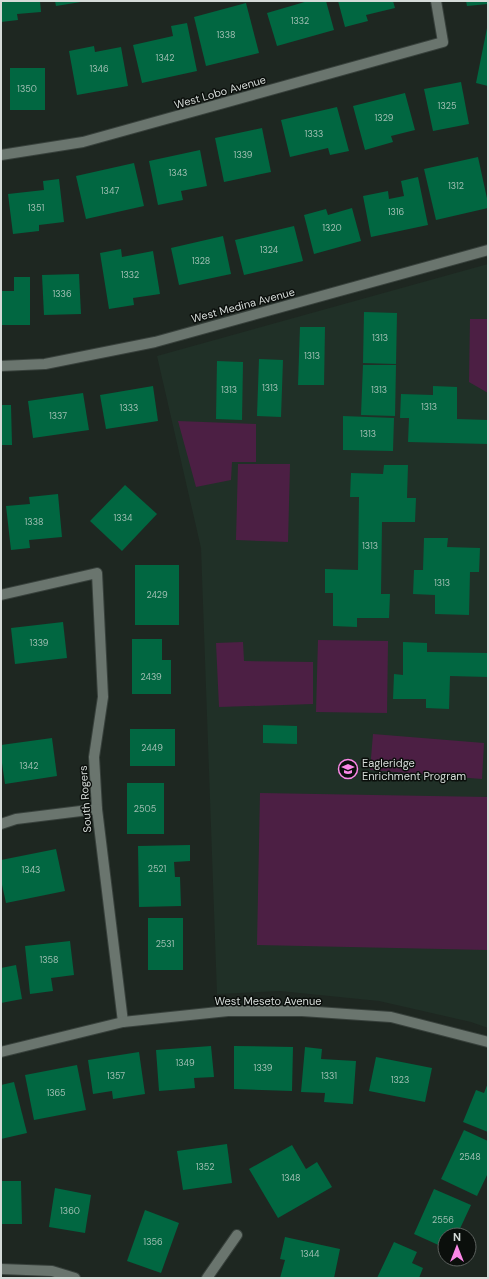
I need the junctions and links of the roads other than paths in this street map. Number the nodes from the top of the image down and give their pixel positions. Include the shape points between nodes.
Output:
1 (436, 1) edge
2 (1, 155) edge
3 (488, 250) edge
4 (1, 366) edge
5 (1, 595) edge
6 (96, 808) junction
7 (1, 824) edge
8 (123, 1022) junction
9 (488, 1042) edge
10 (1, 1052) edge
11 (237, 1235) dead end
12 (1, 1269) edge
13 (75, 1278) edge
14 (207, 1278) edge

1 - 2 street, West Lobo Avenue via 443,42 83,142
3 - 4 street, West Medina Avenue via 154,342 45,364
5 - 6 street, South Rogers via 96,573 103,697 94,757
6 - 7 street via 16,819
6 - 8 street, South Rogers
8 - 9 street, West Meseto Avenue via 228,1011 302,1011 391,1017
8 - 10 street, West Meseto Avenue
11 - 14 street
12 - 13 street via 52,1271

